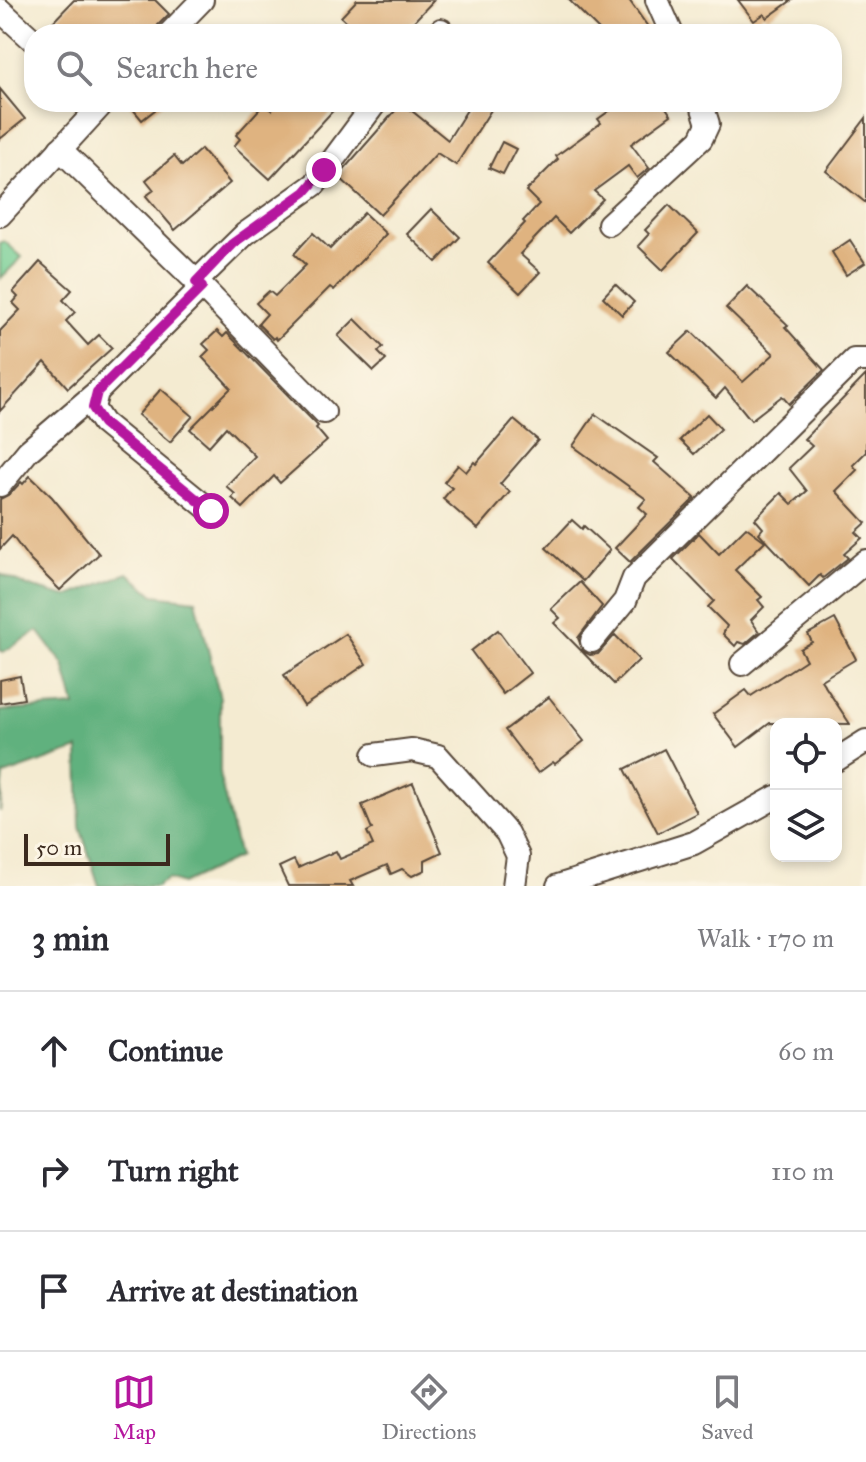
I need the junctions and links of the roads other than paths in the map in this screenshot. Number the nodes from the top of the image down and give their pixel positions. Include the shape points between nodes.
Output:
1 (657, 0) edge
2 (189, 4) edge
3 (0, 10) edge
4 (176, 24) edge
5 (668, 24) edge
6 (24, 32) edge
7 (95, 112) edge
8 (369, 112) edge
9 (706, 112) edge
10 (60, 149) junction
11 (0, 215) edge
12 (609, 224) dead end
13 (199, 284) junction
14 (866, 360) edge
15 (97, 392) junction
16 (324, 412) dead end
17 (0, 485) edge
18 (211, 511) dead end
19 (866, 561) edge
20 (592, 641) dead end
21 (742, 664) dead end
22 (866, 741) edge
23 (374, 755) dead end
24 (842, 756) edge
25 (770, 800) edge
26 (514, 886) edge
27 (558, 886) edge

1 - 5 street
2 - 4 street
3 - 6 street
7 - 10 street
8 - 13 street via 315,184 238,239
9 - 12 street via 708,124 701,139
10 - 11 street
10 - 13 street
13 - 15 street
13 - 16 street
14 - 20 street via 854,360 634,578 625,601
15 - 17 street via 28,451
15 - 18 street via 93,408 103,423
19 - 21 street
22 - 24 street
23 - 26 street via 412,750 438,756 507,833 518,856
25 - 27 street via 694,843

